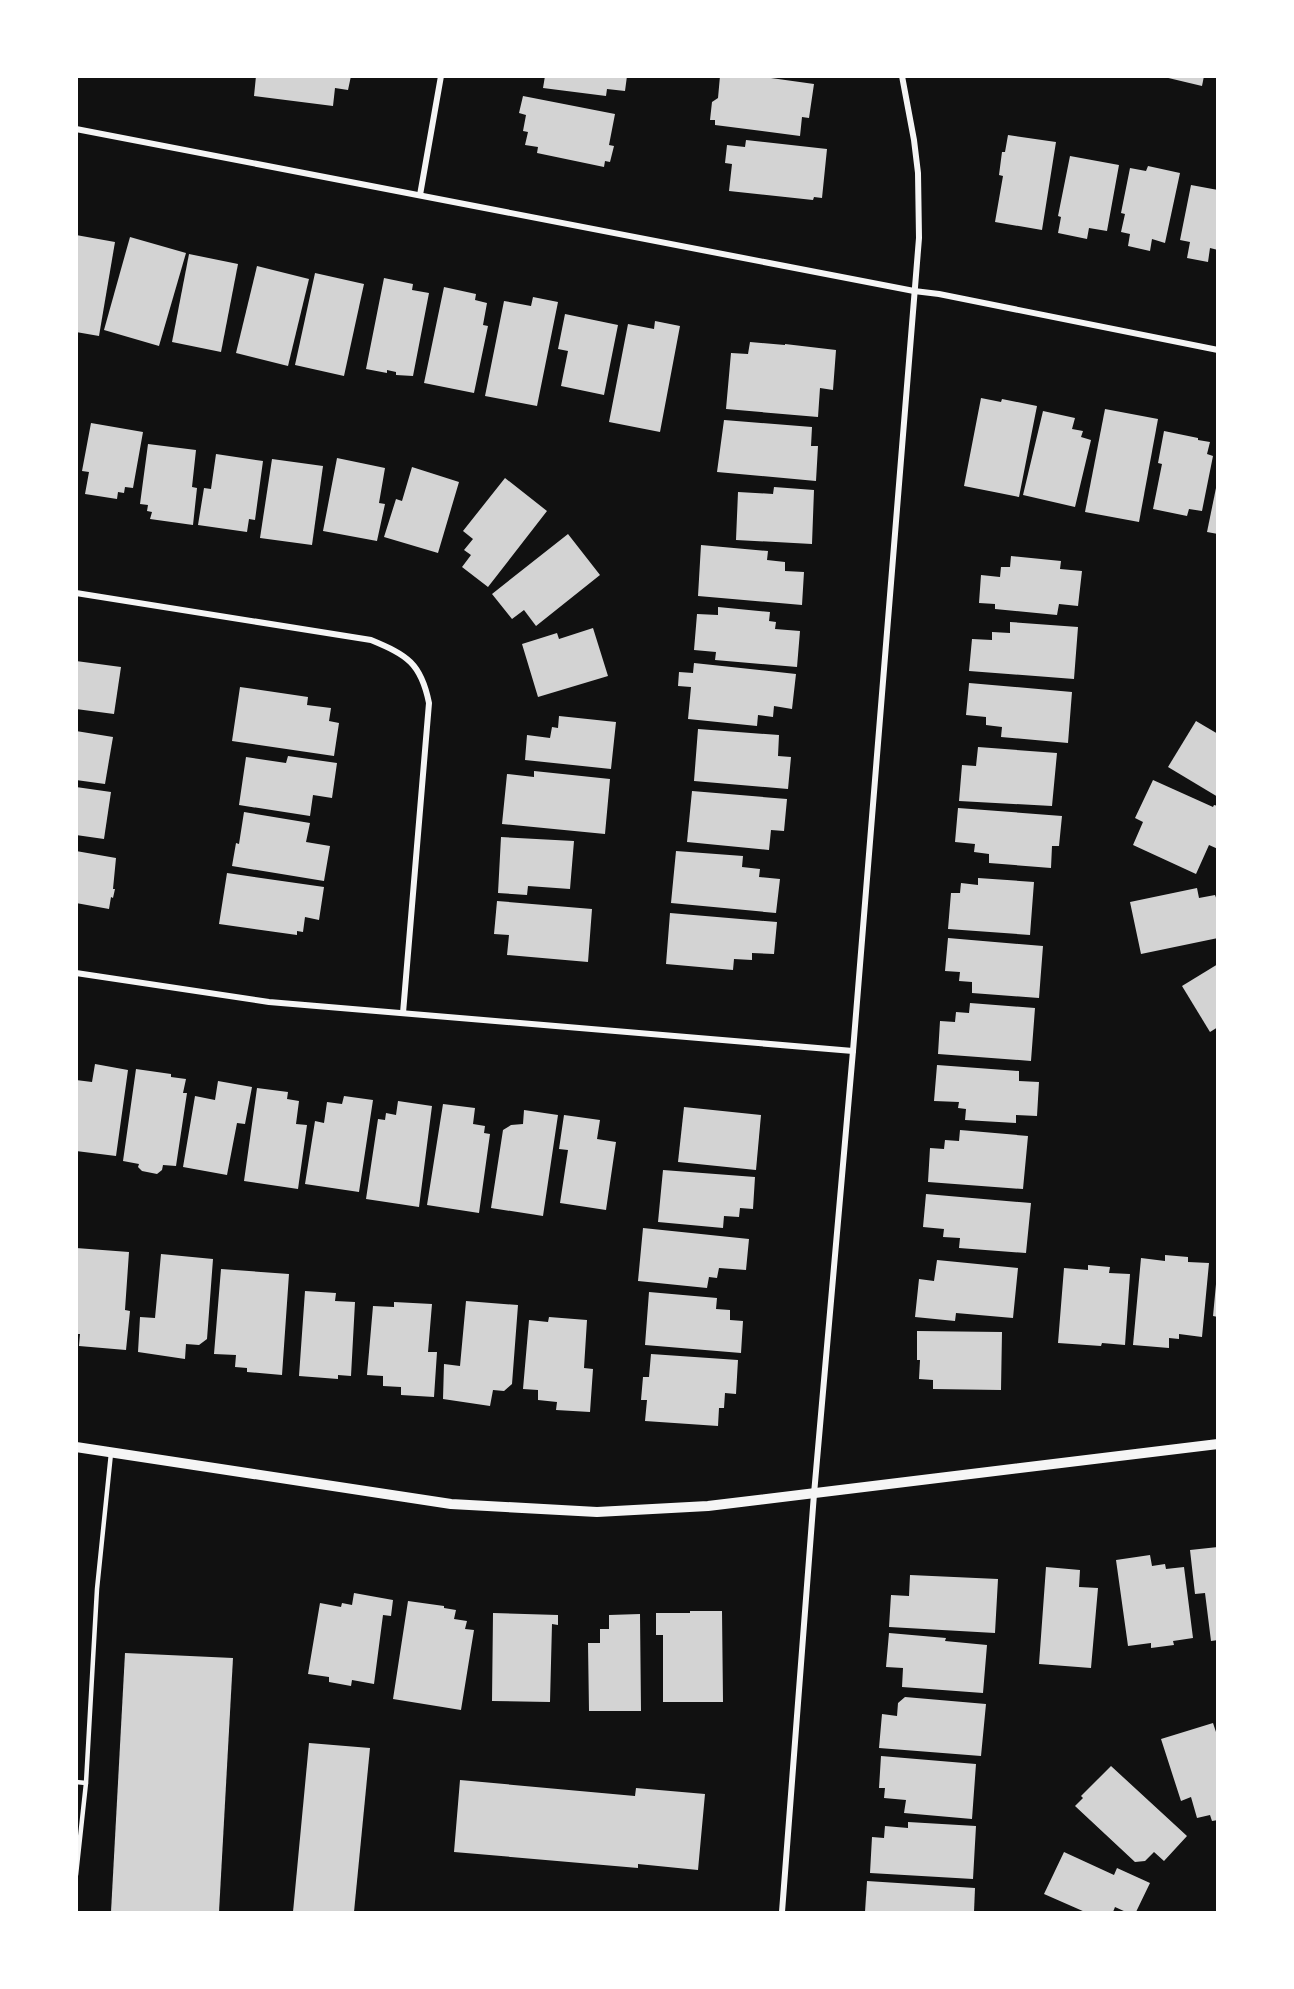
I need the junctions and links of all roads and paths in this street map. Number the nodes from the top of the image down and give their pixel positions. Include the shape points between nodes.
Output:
1 (441, 76) edge
2 (902, 76) edge
3 (76, 129) edge
4 (420, 195) junction
5 (914, 291) junction
6 (1218, 350) edge
7 (76, 593) edge
8 (76, 973) edge
9 (403, 1013) junction
10 (853, 1051) junction
11 (1218, 1444) edge
12 (76, 1447) edge
13 (111, 1453) junction
14 (814, 1494) junction
15 (76, 1782) edge
16 (86, 1783) junction
17 (76, 1875) edge
18 (782, 1912) edge

1 - 4 street
2 - 5 street via 918,173 920,230
3 - 4 street
4 - 5 street
5 - 6 street
5 - 10 street
7 - 9 street via 371,640 393,649 419,670 429,703
8 - 9 street via 269,1002
9 - 10 street
10 - 14 street
11 - 14 street
12 - 13 street
13 - 14 street via 452,1504 528,1509 597,1512 675,1508
13 - 16 lane via 97,1589
14 - 18 street
15 - 16 lane
16 - 17 lane

